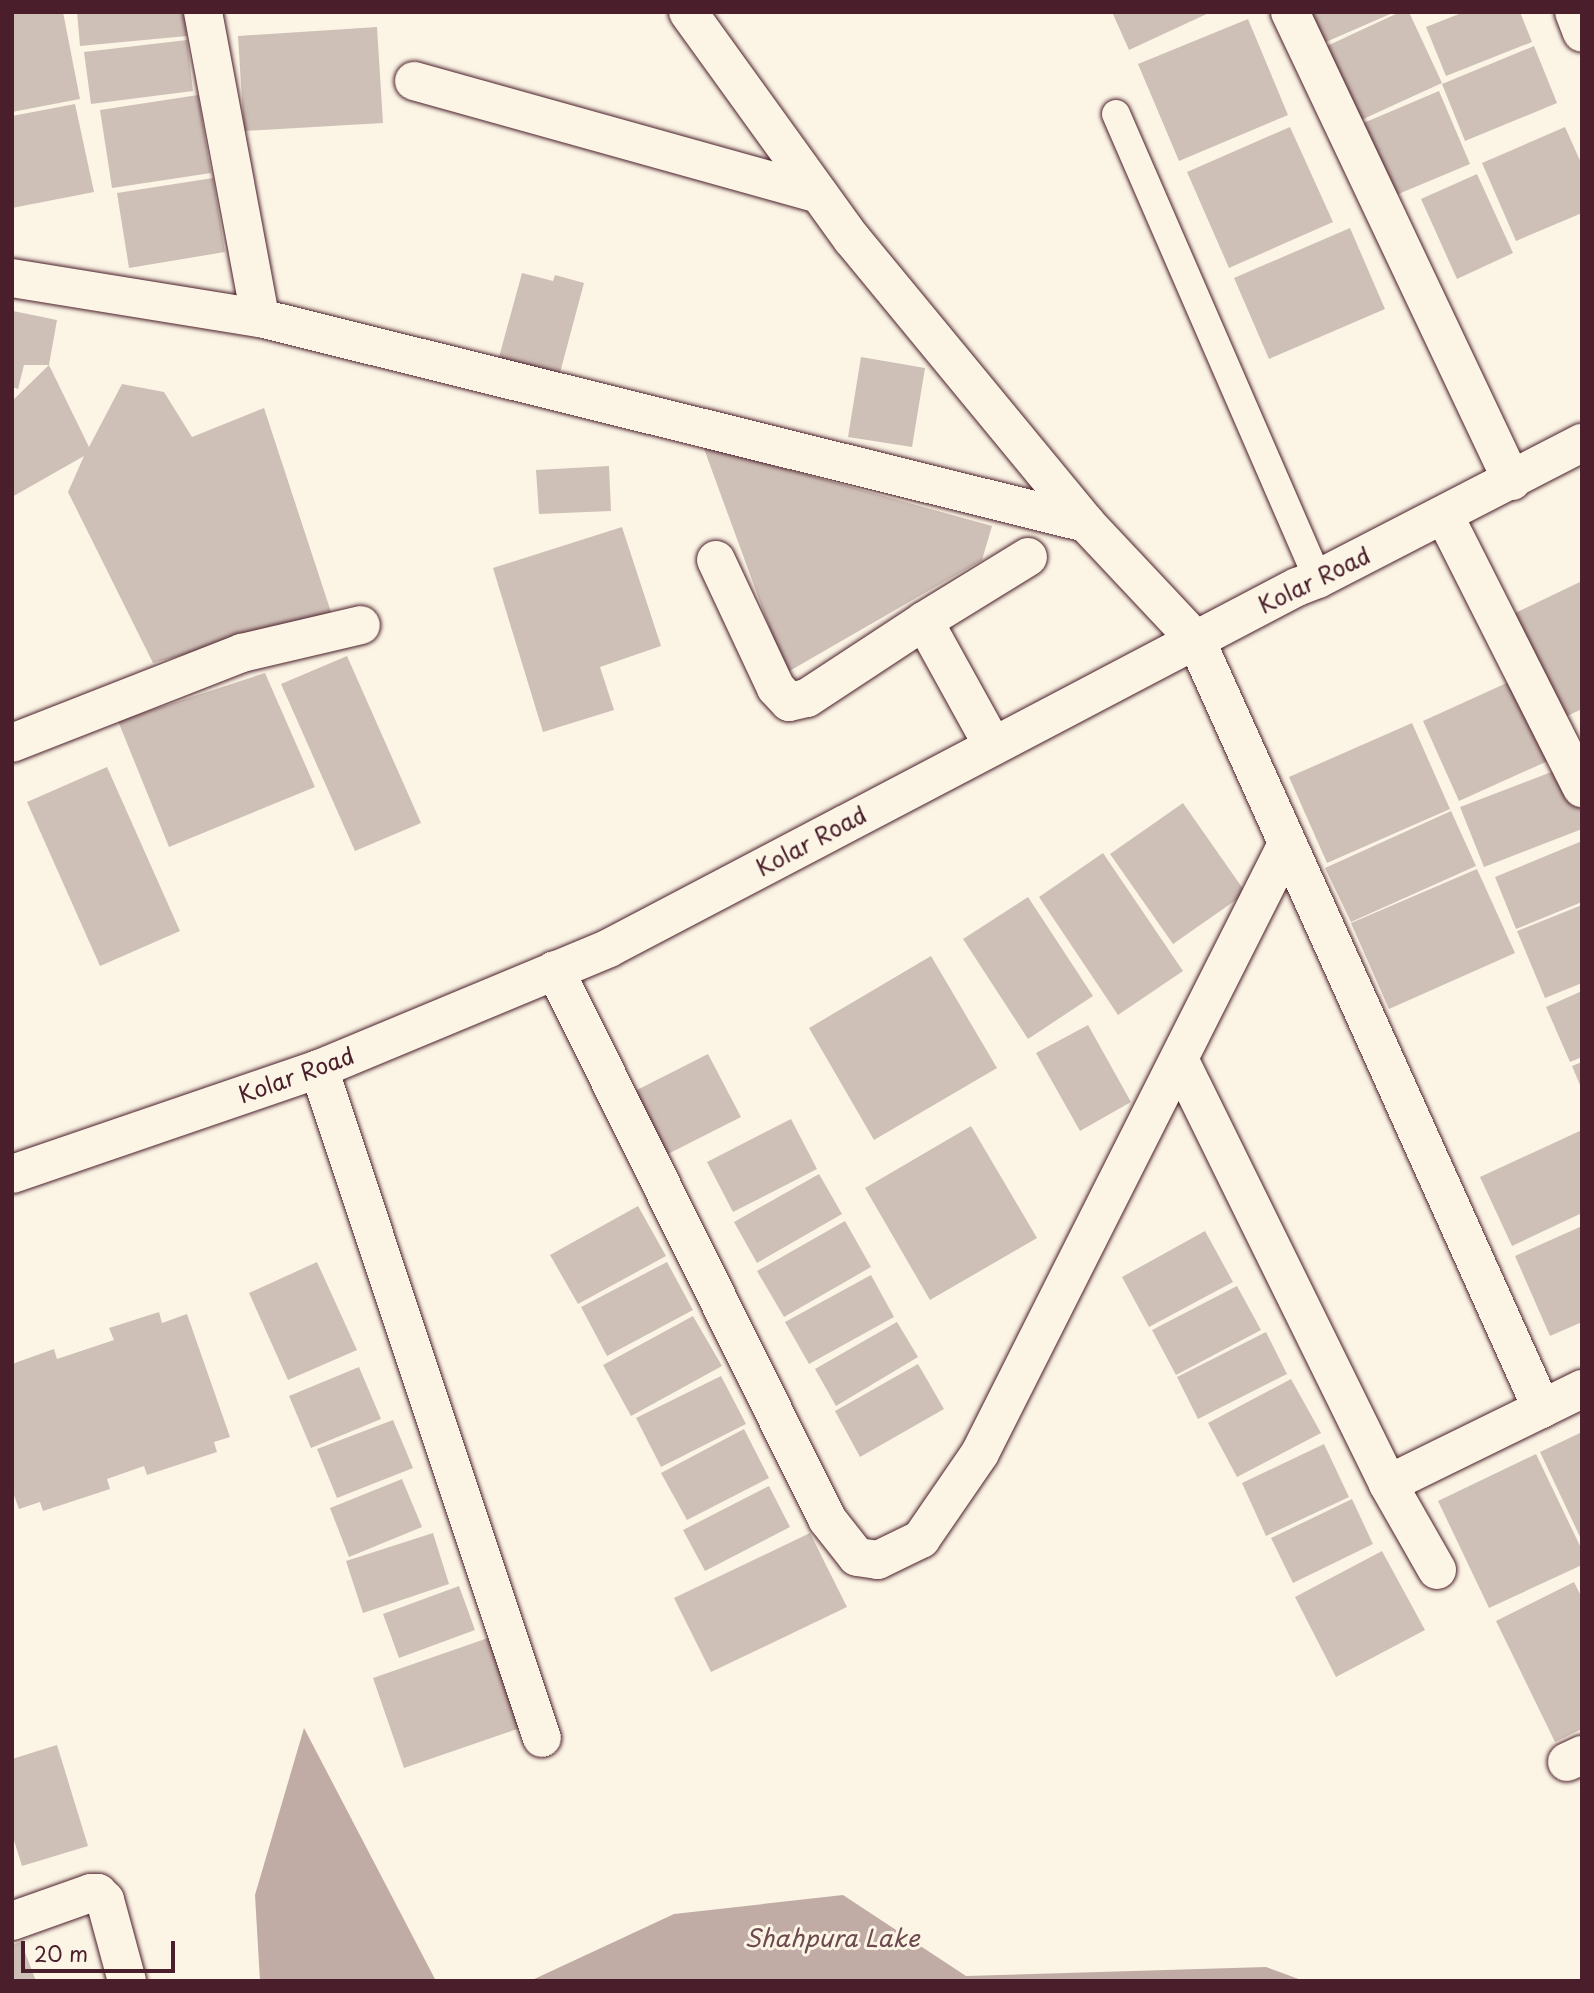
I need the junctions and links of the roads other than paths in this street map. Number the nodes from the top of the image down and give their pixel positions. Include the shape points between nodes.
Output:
1 (203, 12) edge
2 (688, 12) edge
3 (1290, 12) edge
4 (1574, 12) edge
5 (1582, 33) edge
6 (414, 81) dead end
7 (1116, 114) dead end
8 (818, 194) junction
9 (12, 278) edge
10 (260, 318) junction
11 (1582, 443) edge
12 (1512, 481) junction
13 (1444, 515) junction
14 (1086, 523) junction
15 (1028, 558) dead end
16 (716, 560) dead end
17 (1318, 579) junction
18 (924, 621) junction
19 (360, 625) dead end
20 (1196, 640) junction
21 (12, 743) edge
22 (993, 746) junction
23 (1582, 788) edge
24 (1287, 844) junction
25 (555, 970) junction
26 (1180, 1061) junction
27 (319, 1069) junction
28 (12, 1174) edge
29 (1582, 1389) edge
30 (1542, 1409) junction
31 (1388, 1484) junction
32 (1437, 1570) dead end
33 (542, 1738) dead end
34 (12, 1921) edge
35 (127, 1981) edge

1 - 10 street
2 - 8 street
3 - 12 street
4 - 5 street
6 - 8 street
7 - 17 lane
8 - 14 street
9 - 10 street
10 - 14 street
11 - 12 street, Kolar Road
12 - 13 street, Kolar Road
13 - 17 street, Kolar Road
13 - 23 street
14 - 20 street
15 - 18 street
16 - 18 street via 776,688 789,702 807,698
17 - 20 street, Kolar Road
18 - 22 street
19 - 21 street via 243,653
20 - 22 street, Kolar Road
20 - 24 street
22 - 25 street, Kolar Road via 609,947
24 - 26 street
24 - 30 street
25 - 26 street via 827,1519 857,1557 878,1560 920,1539 980,1452
25 - 27 street, Kolar Road
26 - 31 street
27 - 28 street, Kolar Road
27 - 33 street
29 - 30 street
30 - 31 street
31 - 32 street
34 - 35 street via 97,1893 105,1900

